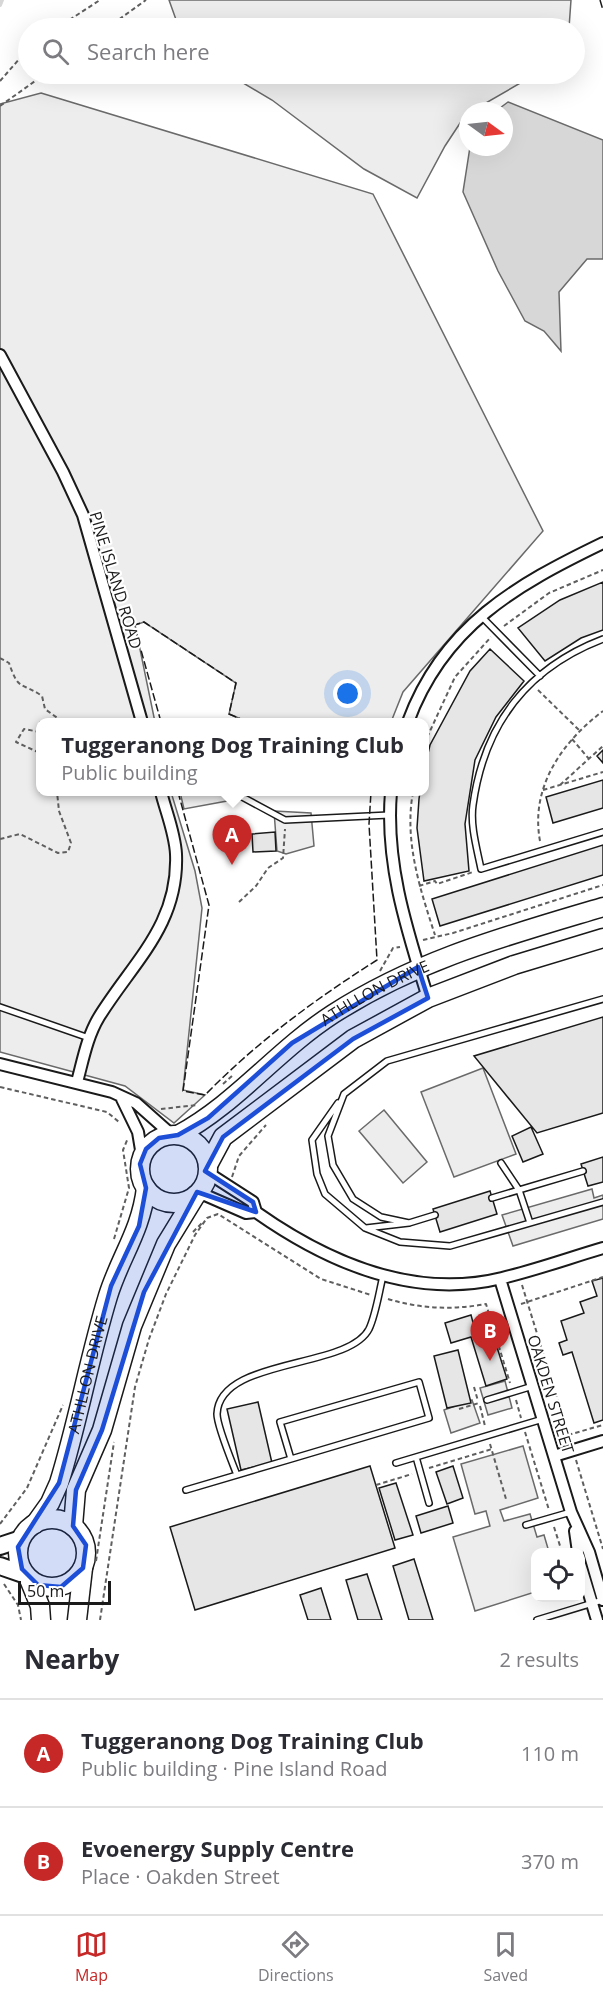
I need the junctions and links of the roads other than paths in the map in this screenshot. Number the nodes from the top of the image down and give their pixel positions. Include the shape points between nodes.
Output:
1 (0, 355) edge
2 (603, 543) edge
3 (481, 616) junction
4 (603, 639) edge
5 (540, 676) junction
6 (141, 718) edge
7 (410, 718) edge
8 (162, 796) edge
9 (240, 796) edge
10 (391, 796) edge
11 (389, 815) junction
12 (603, 832) edge
13 (603, 907) edge
14 (603, 938) edge
15 (418, 967) junction
16 (428, 998) junction
17 (603, 999) edge
18 (0, 1007) edge
19 (89, 1039) junction
20 (0, 1064) edge
21 (77, 1082) junction
22 (343, 1095) junction
23 (122, 1099) junction
24 (175, 1135) junction
25 (142, 1156) junction
26 (501, 1163) dead end
27 (208, 1169) junction
28 (583, 1171) dead end
29 (146, 1188) junction
30 (519, 1190) junction
31 (197, 1194) junction
32 (492, 1198) dead end
33 (603, 1202) edge
34 (256, 1212) junction
35 (435, 1215) dead end
36 (409, 1223) junction
37 (530, 1223) junction
38 (364, 1228) junction
39 (603, 1248) edge
40 (383, 1276) junction
41 (500, 1279) junction
42 (533, 1386) junction
43 (487, 1400) road end
44 (543, 1419) junction
45 (603, 1441) edge
46 (554, 1456) junction
47 (416, 1457) junction
48 (291, 1459) junction
49 (396, 1463) dead end
50 (237, 1475) junction
51 (186, 1490) dead end
52 (429, 1503) dead end
53 (572, 1515) junction
54 (35, 1524) junction
55 (526, 1525) dead end
56 (73, 1526) junction
57 (21, 1539) junction
58 (0, 1546) edge
59 (577, 1548) edge
60 (90, 1565) junction
61 (0, 1566) edge
62 (585, 1574) edge
63 (28, 1577) junction
64 (598, 1601) edge
65 (41, 1620) edge
66 (77, 1620) edge
67 (537, 1620) edge
68 (597, 1620) edge

1 - 6 street, PINE ISLAND ROAD via 83,515
2 - 3 street via 517,587
3 - 5 lane
3 - 7 street via 460,635 433,672
4 - 5 lane via 584,646
5 - 12 lane via 521,691 494,729 472,806 481,869
8 - 19 street via 176,855 169,909 150,946 99,1018
9 - 11 lane via 285,820
10 - 11 street
11 - 15 street via 392,865
13 - 15 main road, ATHLLON DRIVE via 463,949
14 - 16 main road, ATHLLON DRIVE via 514,965
15 - 16 street
15 - 24 main road, ATHLLON DRIVE via 332,1015 284,1050 208,1118
16 - 27 main road, ATHLLON DRIVE via 353,1039 223,1137
17 - 22 lane via 387,1061
18 - 19 lane
19 - 21 street
20 - 21 street
21 - 23 street via 112,1092
22 - 36 lane via 328,1136 333,1165 353,1199 381,1217
22 - 38 lane via 312,1140 317,1174 325,1194
23 - 24 street via 136,1103
23 - 25 street via 136,1127
24 - 25 main road via 152,1143
24 - 27 main road via 198,1145
25 - 29 main road via 140,1173
26 - 30 lane
27 - 31 main road
27 - 34 street via 253,1202
28 - 30 lane
29 - 31 main road via 166,1203 183,1202
29 - 54 main road, ATHLLON DRIVE via 139,1226 111,1286 91,1352 59,1483
30 - 32 lane
30 - 37 lane
31 - 34 street via 246,1213
31 - 56 main road, ATHLLON DRIVE via 162,1252 135,1317 102,1430 76,1490
33 - 37 lane
34 - 40 street via 321,1253
35 - 36 lane
36 - 38 lane
37 - 38 lane via 450,1246 400,1242
39 - 41 street
40 - 41 street via 446,1284
40 - 50 lane via 368,1330 351,1346 243,1380 224,1394 217,1414
41 - 42 street, OAKDEN STREET
42 - 43 lane
42 - 44 street, OAKDEN STREET
44 - 46 street, OAKDEN STREET
44 - 47 lane
45 - 46 street
46 - 53 street, OAKDEN STREET
47 - 49 lane
47 - 52 lane
48 - 48 lane via 429,1418 418,1382 280,1422
48 - 50 lane
50 - 51 lane
53 - 55 lane
53 - 59 street, OAKDEN STREET
53 - 64 street, OAKDEN STREET via 589,1552
54 - 56 main road via 55,1519
54 - 57 main road
56 - 60 main road via 86,1545
57 - 58 street
57 - 63 main road via 18,1555
60 - 63 main road via 61,1587 44,1587
60 - 66 main road
61 - 63 street
62 - 64 street, OAKDEN STREET
63 - 65 main road via 40,1606
64 - 67 lane
64 - 68 street, OAKDEN STREET

